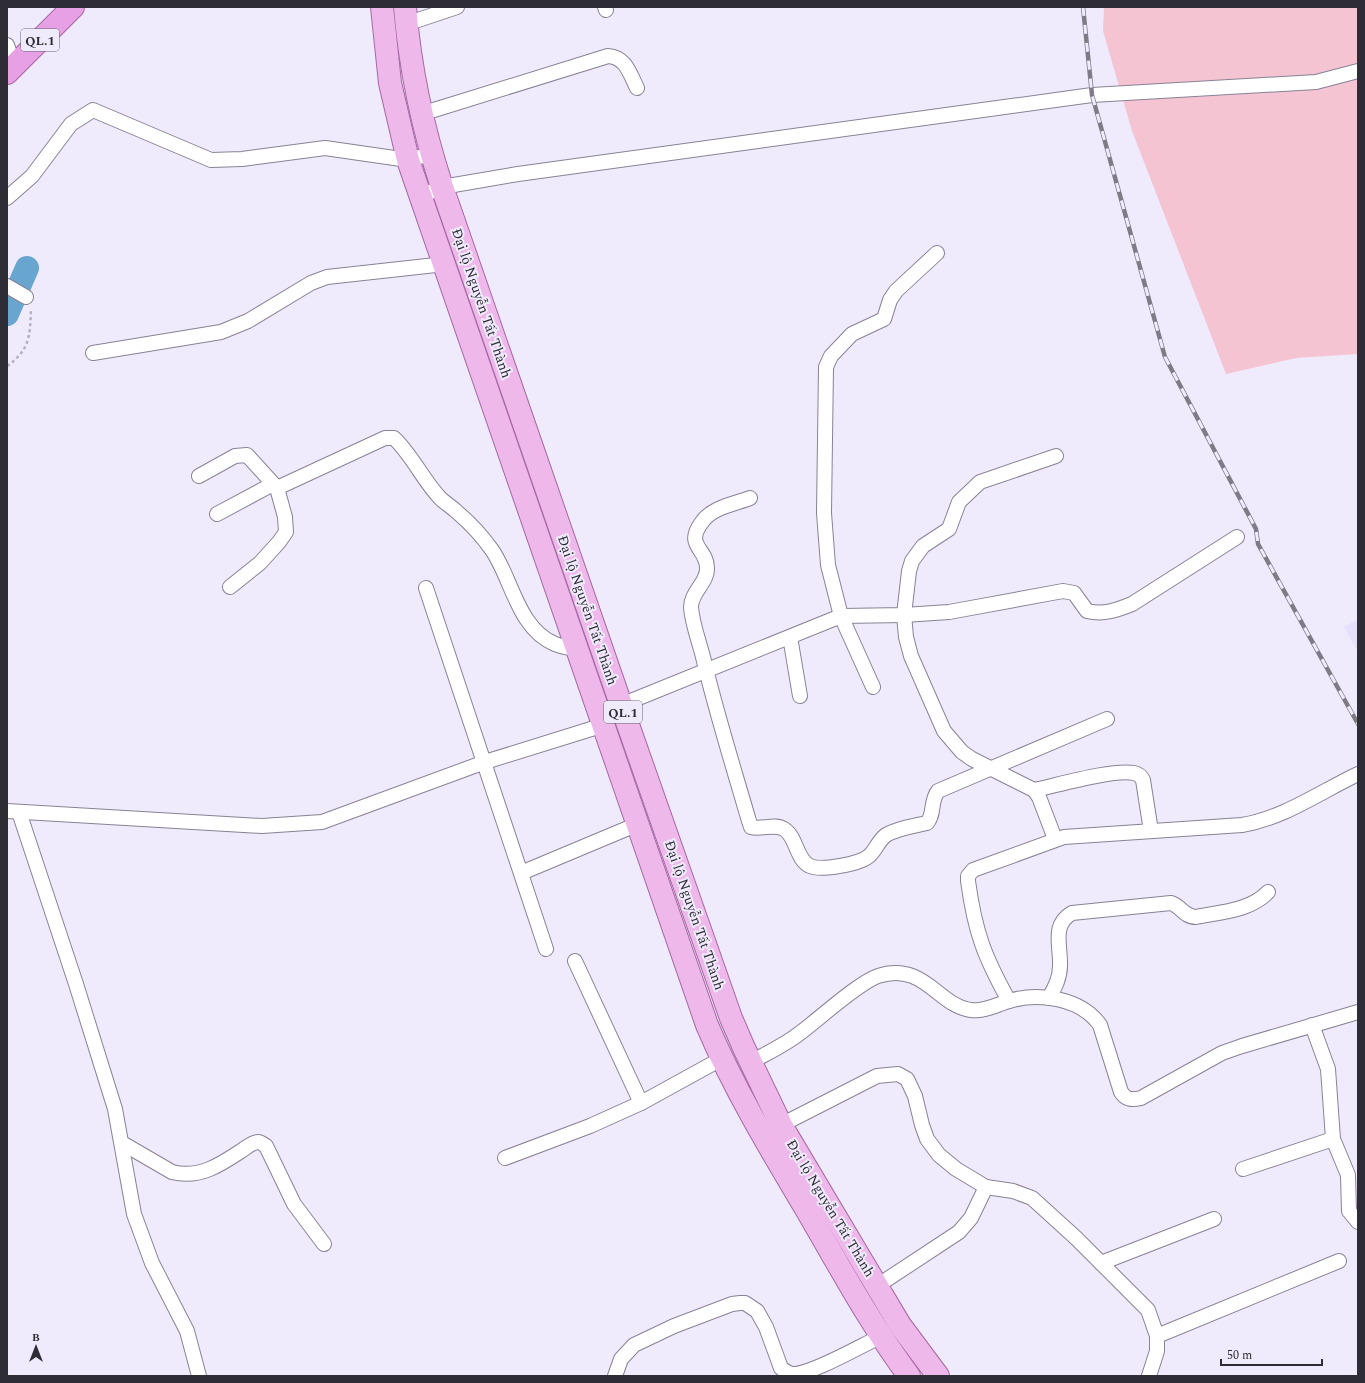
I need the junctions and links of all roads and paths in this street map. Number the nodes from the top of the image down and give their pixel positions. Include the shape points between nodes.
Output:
1 (73, 7) edge
2 (382, 7) edge
3 (457, 7) edge
4 (406, 15) edge
5 (7, 45) edge
6 (11, 69) edge
7 (1358, 71) edge
8 (637, 88) dead end
9 (421, 114) junction
10 (431, 154) junction
11 (408, 160) junction
12 (442, 187) junction
13 (421, 196) junction
14 (7, 198) edge
15 (937, 254) dead end
16 (445, 264) junction
17 (7, 286) edge
18 (26, 297) joint
19 (93, 353) dead end
20 (7, 366) edge
21 (1056, 456) dead end
22 (199, 476) dead end
23 (275, 486) junction
24 (750, 498) dead end
25 (217, 514) dead end
26 (1237, 537) dead end
27 (230, 587) dead end
28 (426, 588) dead end
29 (842, 616) junction
30 (904, 616) junction
31 (790, 637) junction
32 (578, 650) junction
33 (706, 670) junction
34 (873, 687) dead end
35 (800, 696) dead end
36 (623, 712) junction
37 (1107, 719) dead end
38 (604, 725) junction
39 (485, 762) junction
40 (991, 768) junction
41 (1358, 774) edge
42 (1034, 790) junction
43 (13, 811) edge
44 (638, 824) junction
45 (1151, 831) junction
46 (1055, 839) junction
47 (520, 873) junction
48 (1268, 892) dead end
49 (546, 949) dead end
50 (575, 961) dead end
51 (1049, 998) junction
52 (1009, 1000) junction
53 (1358, 1012) edge
54 (1312, 1025) junction
55 (747, 1055) junction
56 (721, 1059) junction
57 (641, 1103) junction
58 (781, 1125) junction
59 (1332, 1139) junction
60 (122, 1143) junction
61 (505, 1158) dead end
62 (1243, 1169) dead end
63 (986, 1186) junction
64 (1214, 1219) dead end
65 (1358, 1222) edge
66 (324, 1244) dead end
67 (1339, 1261) dead end
68 (1101, 1263) junction
69 (877, 1286) junction
70 (1157, 1336) junction
71 (880, 1337) junction
72 (902, 1374) edge
73 (200, 1376) edge
74 (615, 1376) edge
75 (938, 1376) edge
76 (1149, 1376) edge

1 - 6 highway, QL.1
2 - 11 main road, Đại lộ Nguyễn Tất Thành / QL.1 via 390,83
3 - 4 street
4 - 9 main road, Đại lộ Nguyễn Tất Thành / QL.1
5 - 6 street
7 - 12 street via 1316,82 1092,95 518,174
8 - 9 street via 626,65 616,56 608,56
9 - 10 main road, Đại lộ Nguyễn Tất Thành / QL.1
10 - 11 street
10 - 12 main road, Đại lộ Nguyễn Tất Thành / QL.1
11 - 13 main road, Đại lộ Nguyễn Tất Thành / QL.1
11 - 14 street via 325,148 242,159 211,160 93,110 71,124 32,176
12 - 13 street
12 - 36 main road, Đại lộ Nguyễn Tất Thành / QL.1
13 - 16 main road, Đại lộ Nguyễn Tất Thành / QL.1
15 - 29 street via 896,291 884,319 852,334 831,356 826,367 824,513 828,565
16 - 19 street via 327,277 311,283 248,321 221,332
16 - 32 main road, Đại lộ Nguyễn Tất Thành / QL.1
17 - 18 street
18 - 20 path via 31,305 30,337 17,359
21 - 30 street via 980,482 959,502 949,529 924,546 912,561
22 - 23 street via 243,454 247,455
23 - 25 street
23 - 27 street via 285,517 284,536 260,563
23 - 32 street via 384,438 394,438 442,500 456,511 492,550 534,629 556,645
24 - 33 street via 710,513 695,533 695,545 707,562 708,570 694,595 691,608
26 - 30 street via 1132,604 1114,611 1087,611 1074,593 1063,591 949,612
28 - 39 street
29 - 30 street
29 - 31 street
29 - 34 street
30 - 40 street via 911,656 944,731 962,752
31 - 33 street
31 - 35 street
32 - 38 main road, Đại lộ Nguyễn Tất Thành / QL.1
33 - 36 street
33 - 40 street via 751,826 779,827 784,830 789,834 804,861 816,868 861,861 870,855 886,835 927,823 931,819 932,802 938,791
36 - 38 main road
36 - 55 main road, Đại lộ Nguyễn Tất Thành / QL.1
37 - 40 street
38 - 39 street
38 - 44 main road, Đại lộ Nguyễn Tất Thành / QL.1
39 - 43 street via 322,822 262,826
39 - 47 street
40 - 42 street
41 - 45 street via 1258,823
42 - 45 street via 1110,774 1136,773 1143,780
42 - 46 street
43 - 60 street via 76,984
44 - 47 street
44 - 56 main road, Đại lộ Nguyễn Tất Thành / QL.1
45 - 46 street
46 - 52 street via 973,870 968,876 973,917 979,940 992,971
47 - 49 street
48 - 51 street via 1260,900 1246,906 1196,917 1184,914 1177,905 1171,903 1072,913 1059,927 1058,982
50 - 57 street
51 - 52 street via 1034,996
51 - 54 street via 1078,1006 1095,1018 1100,1025 1121,1092 1130,1100 1141,1098 1222,1053
52 - 55 street via 973,1010 958,1006 924,981 912,976 878,976 798,1035
53 - 54 street
54 - 59 street via 1328,1069
55 - 56 main road
55 - 58 main road, Đại lộ Nguyễn Tất Thành / QL.1
56 - 57 street
56 - 71 main road, Đại lộ Nguyễn Tất Thành / QL.1 via 758,1128
57 - 61 street via 590,1126
58 - 63 street via 877,1076 898,1074 907,1079 911,1086 927,1139 939,1155 956,1169
58 - 69 main road, Đại lộ Nguyễn Tất Thành / QL.1
59 - 62 street
59 - 65 street via 1348,1175 1349,1211
60 - 66 street via 181,1175 200,1173 253,1144 262,1144 266,1146 294,1204
60 - 73 street via 138,1228 152,1263 187,1331
63 - 68 street via 1032,1198
63 - 69 street via 971,1218 959,1232
64 - 68 street
67 - 70 street
68 - 70 street via 1148,1310
69 - 75 main road, Đại lộ Nguyễn Tất Thành / QL.1 via 900,1325
70 - 76 street via 1157,1351
71 - 72 main road, Đại lộ Nguyễn Tất Thành / QL.1
71 - 74 street via 807,1372 792,1374 781,1368 766,1327 757,1311 745,1303 732,1304 674,1326 634,1345 621,1359

